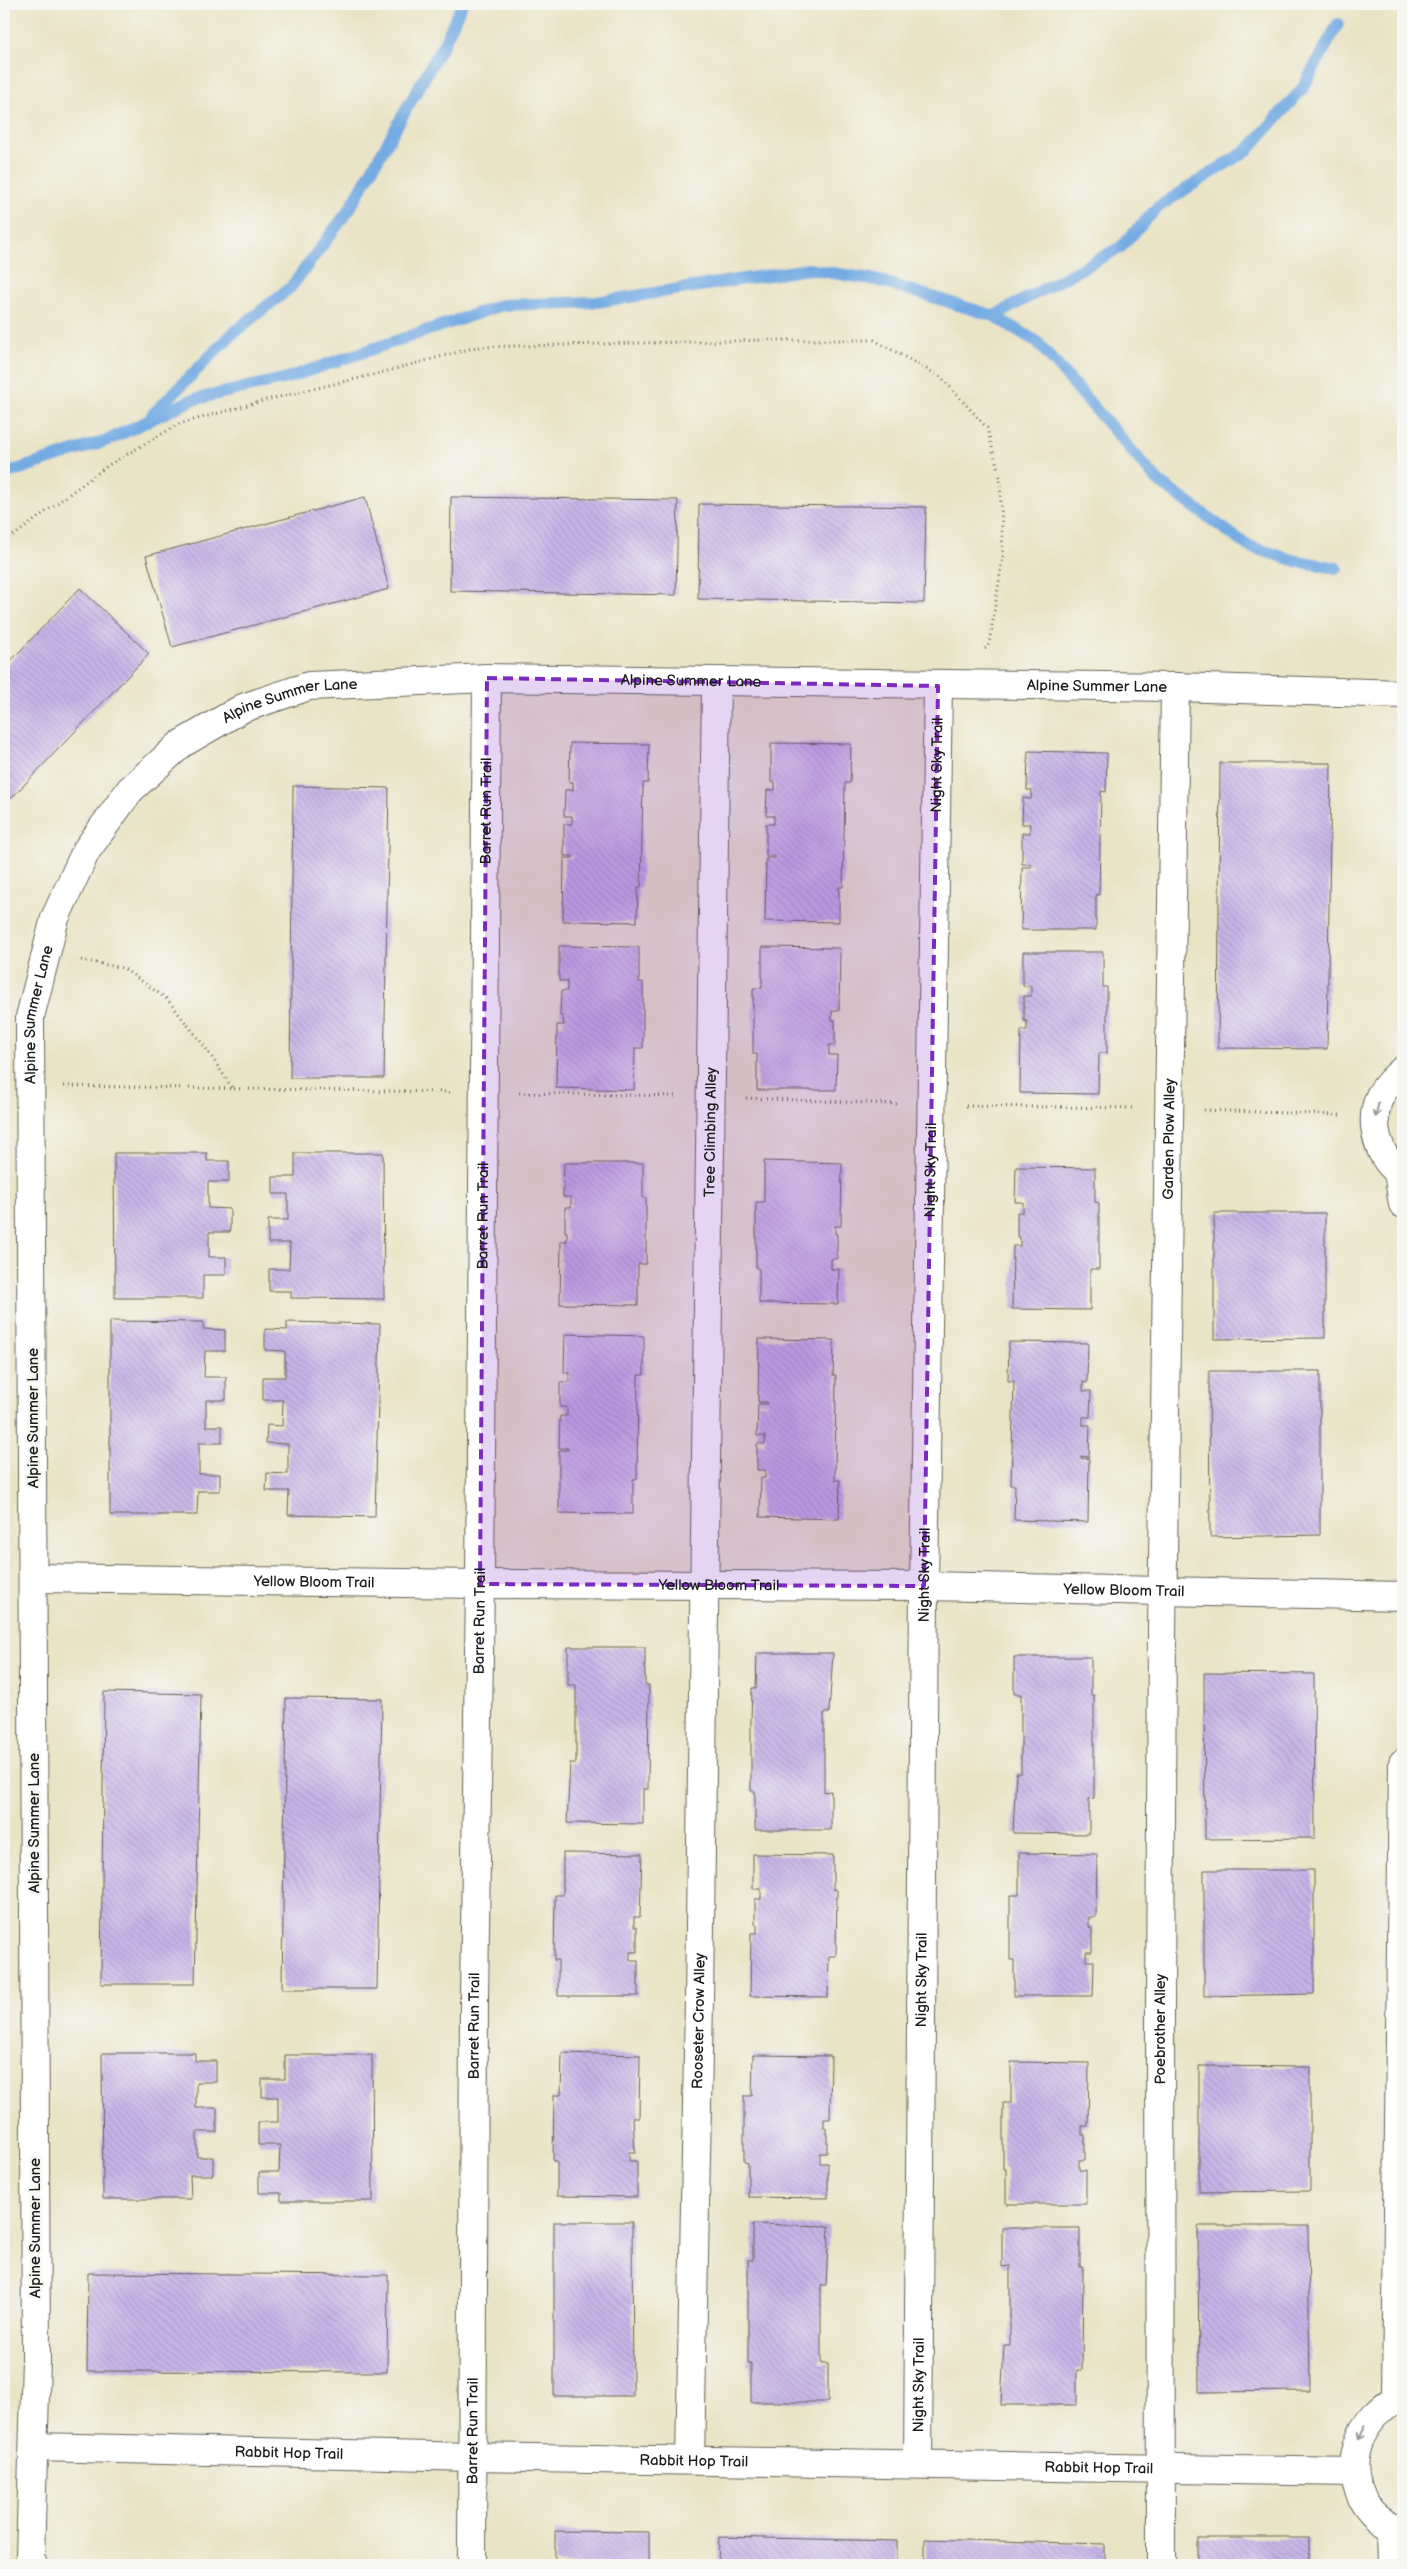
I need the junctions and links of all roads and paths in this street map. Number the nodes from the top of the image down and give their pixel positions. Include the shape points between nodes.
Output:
1 (4, 540) edge
2 (981, 652) dead end
3 (487, 678) junction
4 (716, 682) junction
5 (938, 686) junction
6 (1175, 687) junction
7 (1403, 694) edge
8 (46, 956) junction
9 (1403, 1070) edge
10 (233, 1090) dead end
11 (1401, 1173) edge
12 (1403, 1204) edge
13 (34, 1578) junction
14 (704, 1583) junction
15 (480, 1584) junction
16 (924, 1586) junction
17 (1163, 1590) junction
18 (1403, 1596) edge
19 (1403, 1763) edge
20 (1399, 2398) edge
21 (34, 2447) junction
22 (474, 2457) junction
23 (690, 2460) junction
24 (918, 2464) junction
25 (1162, 2468) junction
26 (1354, 2472) junction
27 (1398, 2529) edge
28 (33, 2565) edge
29 (472, 2565) edge
30 (1161, 2565) edge
31 (1394, 2565) edge

1 - 2 path via 107,466 179,424 477,347 874,340 941,377 987,428 1000,477 1003,557 990,638 988,646
3 - 4 street, Alpine Summer Lane
3 - 8 street, Alpine Summer Lane via 310,686 244,708 181,744 130,790 86,851 55,918
3 - 15 street, Barret Run Trail
4 - 5 street, Alpine Summer Lane
4 - 14 street, Tree Climbing Alley
5 - 6 street, Alpine Summer Lane
5 - 16 street, Night Sky Trail
6 - 7 street, Alpine Summer Lane
6 - 17 street, Garden Plow Alley
8 - 10 path via 123,968 167,999 205,1047
8 - 13 street, Alpine Summer Lane via 30,1017
9 -> 11 street via 1391,1080 1380,1097 1375,1117 1376,1137 1384,1156
11 - 12 street
13 - 15 street, Yellow Bloom Trail
13 - 21 street, Alpine Summer Lane
14 - 15 street, Yellow Bloom Trail
14 - 16 street, Yellow Bloom Trail
14 - 23 street, Rooseter Crow Alley
15 - 22 street, Barret Run Trail via 474,1998
16 - 17 street, Yellow Bloom Trail
16 - 24 street, Night Sky Trail
17 - 18 street, Yellow Bloom Trail
17 - 25 street, Poebrother Alley via 1160,1996
19 - 20 street
20 -> 26 street via 1380,2409 1364,2427 1355,2448
21 - 22 street, Rabbit Hop Trail
21 - 28 street, Alpine Summer Lane via 30,2557
22 - 23 street, Rabbit Hop Trail
22 - 29 street, Barret Run Trail
23 - 24 street, Rabbit Hop Trail
24 - 25 street, Rabbit Hop Trail
25 - 26 street, Rabbit Hop Trail
25 - 30 street, Poebrother Alley
26 - 27 street via 1360,2495 1374,2514
27 - 31 street

